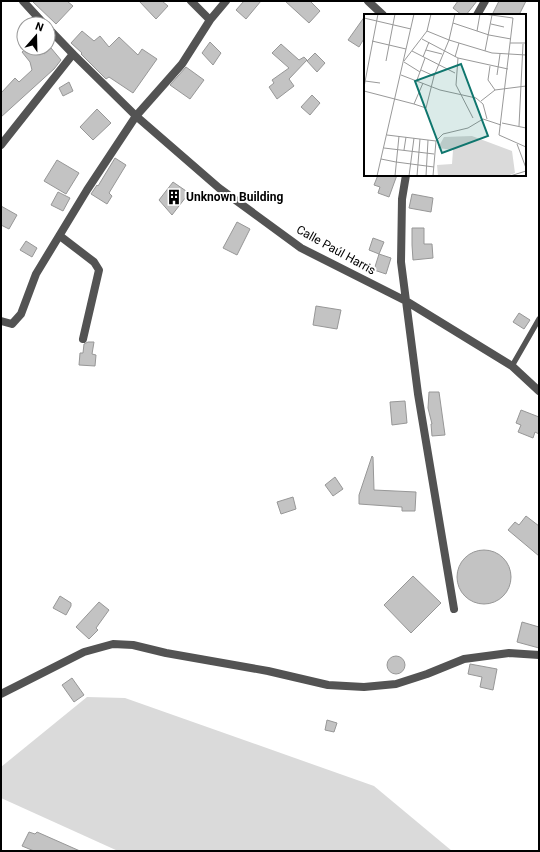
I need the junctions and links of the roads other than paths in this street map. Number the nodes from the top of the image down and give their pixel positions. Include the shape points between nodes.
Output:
1 (23, 1) edge
2 (191, 1) edge
3 (226, 1) edge
4 (368, 1) edge
5 (485, 1) edge
6 (382, 14) edge
7 (478, 14) edge
8 (37, 16) edge
9 (210, 20) junction
10 (56, 36) edge
11 (73, 54) junction
12 (136, 116) junction
13 (1, 145) edge
14 (406, 176) edge
15 (60, 236) junction
16 (406, 301) junction
17 (539, 319) edge
18 (1, 321) edge
19 (83, 339) dead end
20 (512, 366) junction
21 (539, 391) edge
22 (454, 609) dead end
23 (539, 655) edge
24 (1, 694) edge

1 - 8 street
2 - 9 street
3 - 9 street
4 - 6 street
5 - 7 street
9 - 12 street via 182,64
10 - 11 street, Calle Paúl Harris
11 - 12 street, Calle Paúl Harris
11 - 13 street
12 - 15 street
12 - 16 street, Calle Paúl Harris via 219,188 301,248
14 - 16 street via 402,199 401,262
15 - 18 street via 36,274 21,314 12,324
15 - 19 street via 94,262 99,270
16 - 20 street, Calle Paúl Harris
16 - 22 street via 418,394
17 - 20 lane
20 - 21 street, Calle Paúl Harris
23 - 24 street via 508,653 464,659 396,684 364,687 328,685 133,645 113,644 84,652

